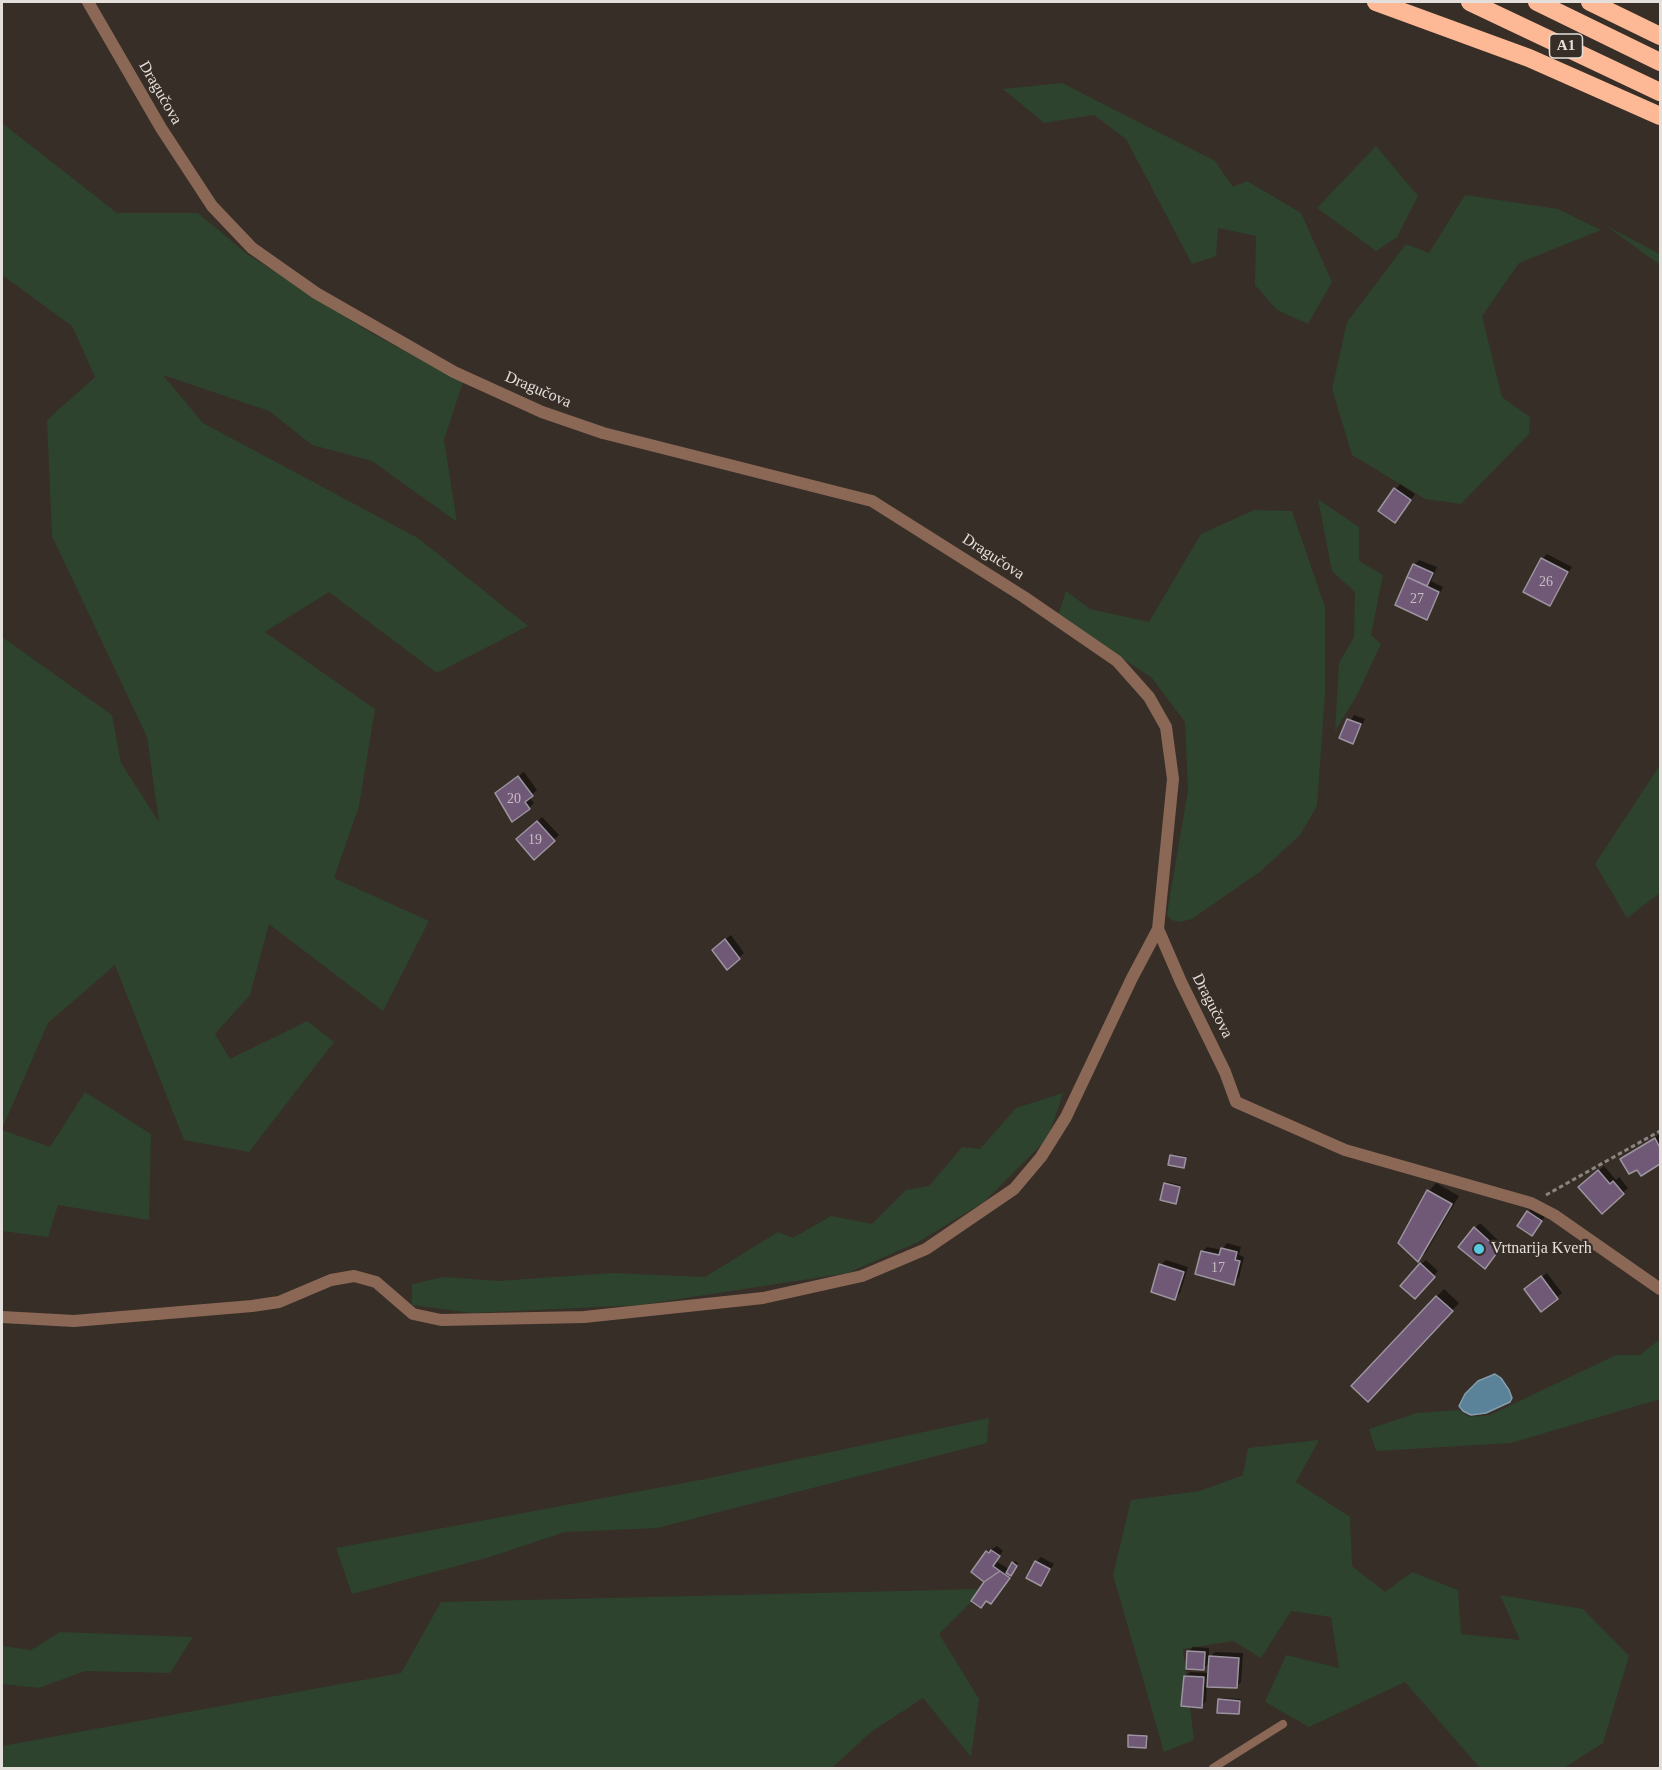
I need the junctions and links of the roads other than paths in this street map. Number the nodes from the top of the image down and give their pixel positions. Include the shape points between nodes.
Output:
1 (88, 2) edge
2 (1376, 2) edge
3 (1470, 2) edge
4 (1537, 2) edge
5 (1590, 2) edge
6 (1660, 36) edge
7 (1660, 62) edge
8 (1660, 92) edge
9 (1660, 116) edge
10 (1158, 929) junction
11 (1660, 1289) edge
12 (2, 1317) edge
13 (1283, 1724) dead end
14 (1213, 1768) edge

1 - 10 street, Dragučova via 161,128 212,206 252,248 316,292 454,372 542,412 603,433 872,501 1117,661 1149,697 1166,727 1173,779
2 - 9 highway via 1528,58
3 - 8 highway, A1
4 - 7 highway, A1
5 - 6 highway
10 - 11 street, Dragučova via 1236,1102 1345,1150 1531,1203
10 - 12 street via 1066,1117 1014,1190 926,1249 862,1276 764,1298 584,1317 441,1320 413,1314 376,1282 354,1276 331,1280 279,1302 252,1306 74,1321
13 - 14 lane

